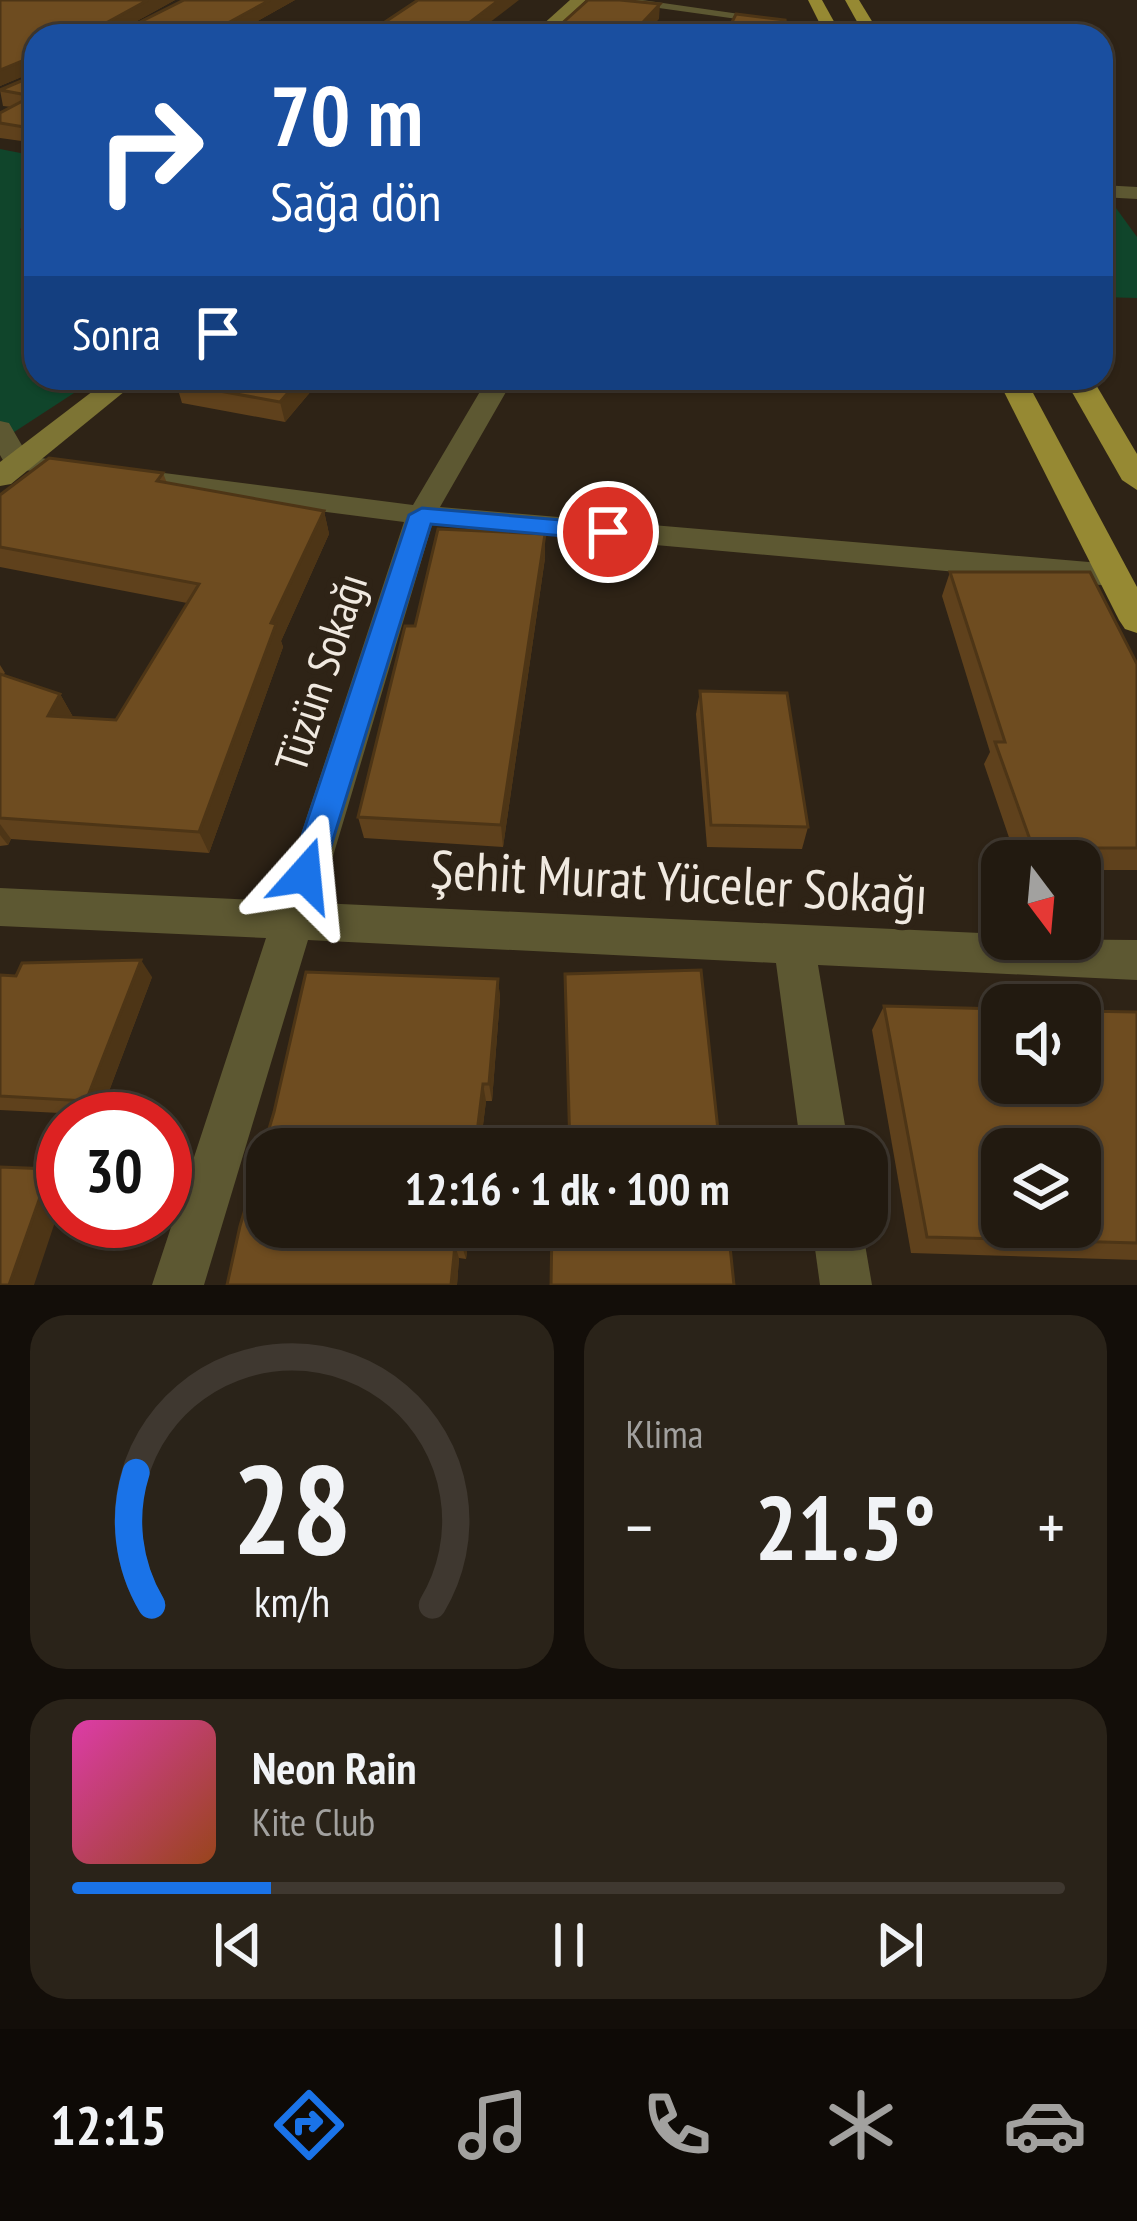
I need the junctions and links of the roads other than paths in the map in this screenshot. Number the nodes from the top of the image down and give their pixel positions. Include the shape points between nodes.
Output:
1 (579, 0) edge
2 (609, 0) edge
3 (552, 24) edge
4 (776, 24) edge
5 (112, 390) edge
6 (494, 390) edge
7 (1018, 390) edge
8 (1085, 390) edge
9 (0, 429) edge
10 (9, 470) edge
11 (1137, 480) edge
12 (422, 515) junction
13 (1125, 575) edge
14 (1137, 620) edge
15 (0, 907) edge
16 (291, 920) junction
17 (794, 944) junction
18 (1137, 959) edge
19 (823, 1128) edge
20 (840, 1248) edge
21 (178, 1285) edge
22 (846, 1285) edge

1 - 3 street
2 - 4 street
5 - 10 street
6 - 12 street, Tüzün Sokağı
7 - 13 main road
8 - 11 main road
9 - 10 street
10 - 12 street via 89,472
12 - 13 street
12 - 16 street, Tüzün Sokağı
13 - 14 main road
15 - 16 street, Şehit Murat Yüceler Sokağı
16 - 17 street, Şehit Murat Yüceler Sokağı
16 - 21 street, Tüzün Sokağı
17 - 18 street, Şehit Murat Yüceler Sokağı
17 - 19 street
20 - 22 street

